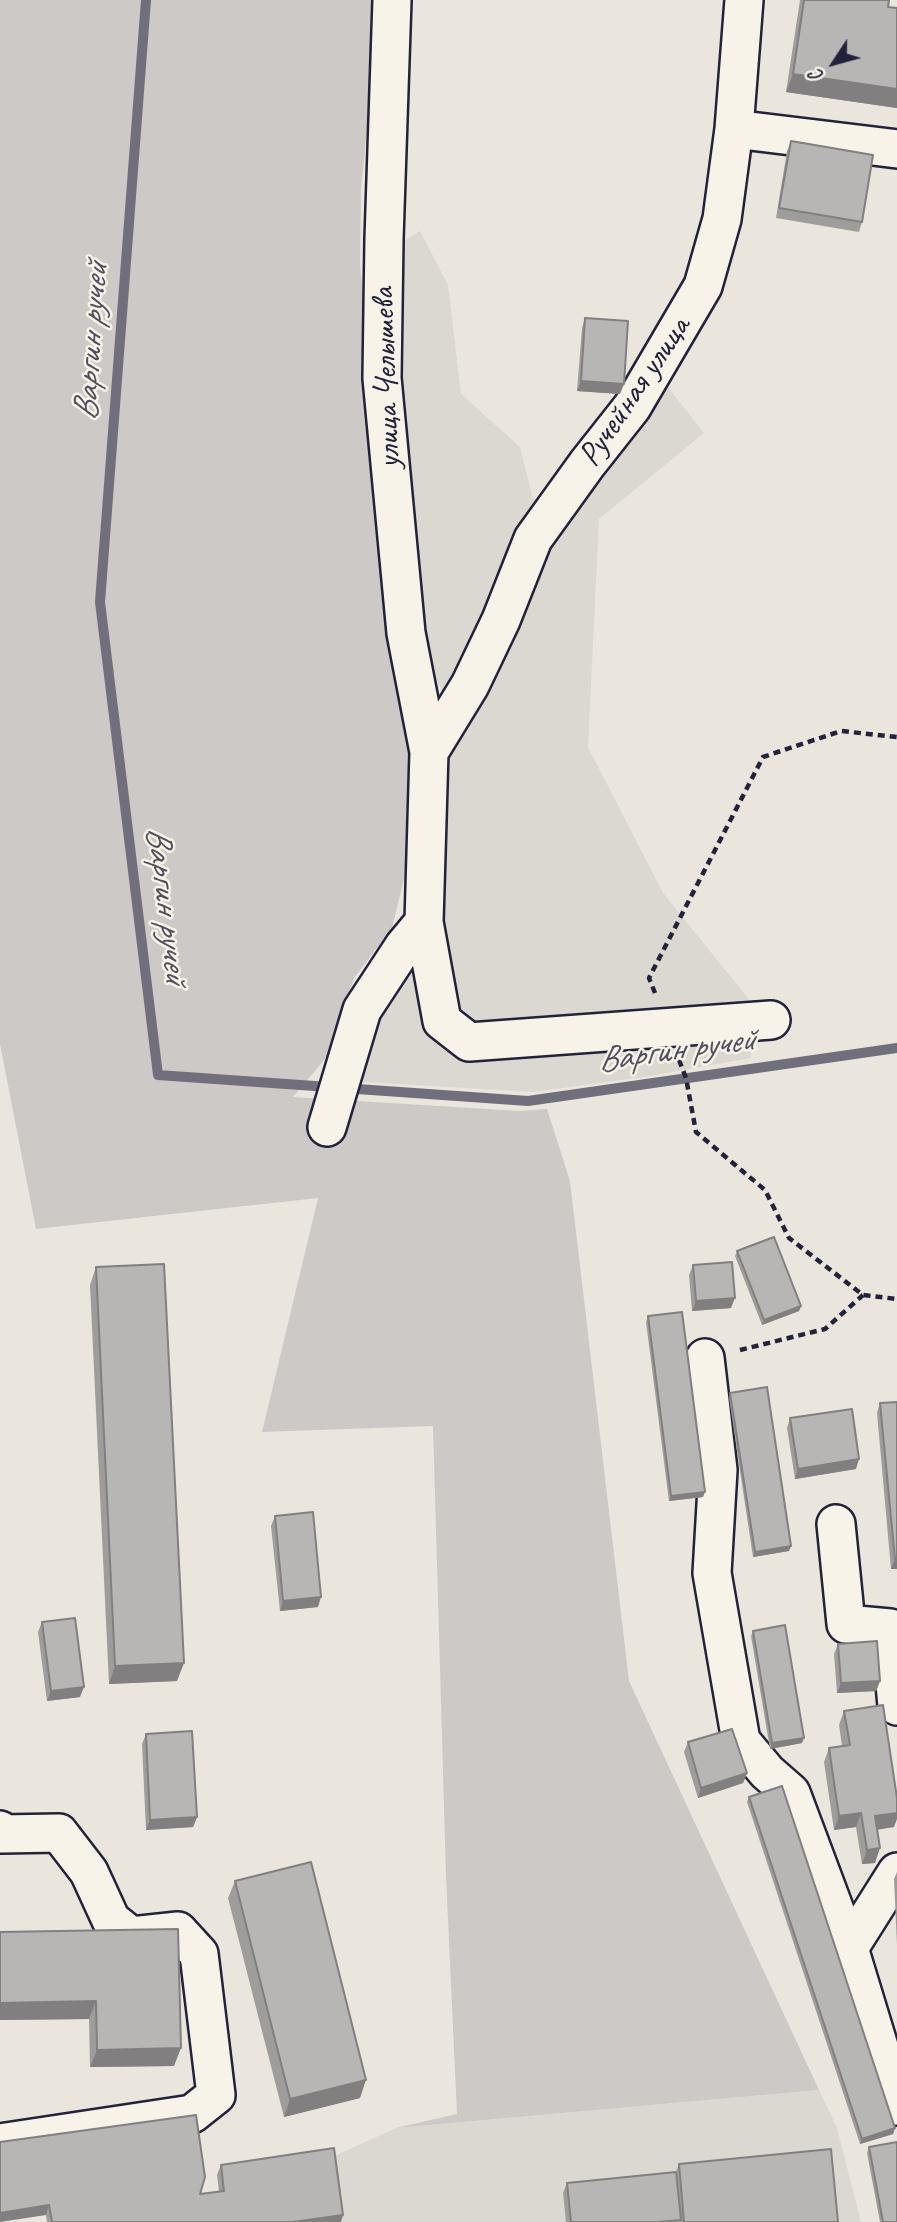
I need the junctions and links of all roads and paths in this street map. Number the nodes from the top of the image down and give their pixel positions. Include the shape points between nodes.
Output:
1 (392, 0) edge
2 (744, 0) edge
3 (734, 129) junction
4 (897, 149) edge
5 (897, 737) edge
6 (429, 752) junction
7 (424, 922) junction
8 (771, 1020) dead end
9 (670, 1027) junction
10 (327, 1127) dead end
11 (863, 1295) junction
12 (897, 1299) edge
13 (705, 1358) joint
14 (836, 1524) dead end
15 (893, 1628) edge
16 (897, 1701) edge
17 (897, 1706) edge
18 (0, 1833) edge
19 (897, 1872) edge
20 (849, 1948) junction
21 (897, 2106) edge
22 (0, 2143) edge

1 - 6 street, улица Челышева via 382,378 406,634
2 - 3 street, Ручейная улица
3 - 4 street
3 - 6 street, Ручейная улица via 722,219 704,286 632,407 533,539 470,685
5 - 9 path via 841,731 763,757 649,978
6 - 7 street, улица Челышева
7 - 9 street, улица Челышева via 443,1021 469,1042
7 - 10 street via 362,1010
8 - 9 street, улица Челышева
9 - 11 path via 696,1132 765,1190 789,1238
11 - 12 path
11 - 13 path via 825,1329
13 - 20 street via 718,1470 712,1573 741,1741 790,1793
14 - 15 street via 846,1624
15 - 16 street
16 - 17 street
18 - 22 street via 59,1833 89,1872 111,1920 131,1936 178,1931 199,1954 216,2095 192,2114
19 - 20 street
20 - 21 street

